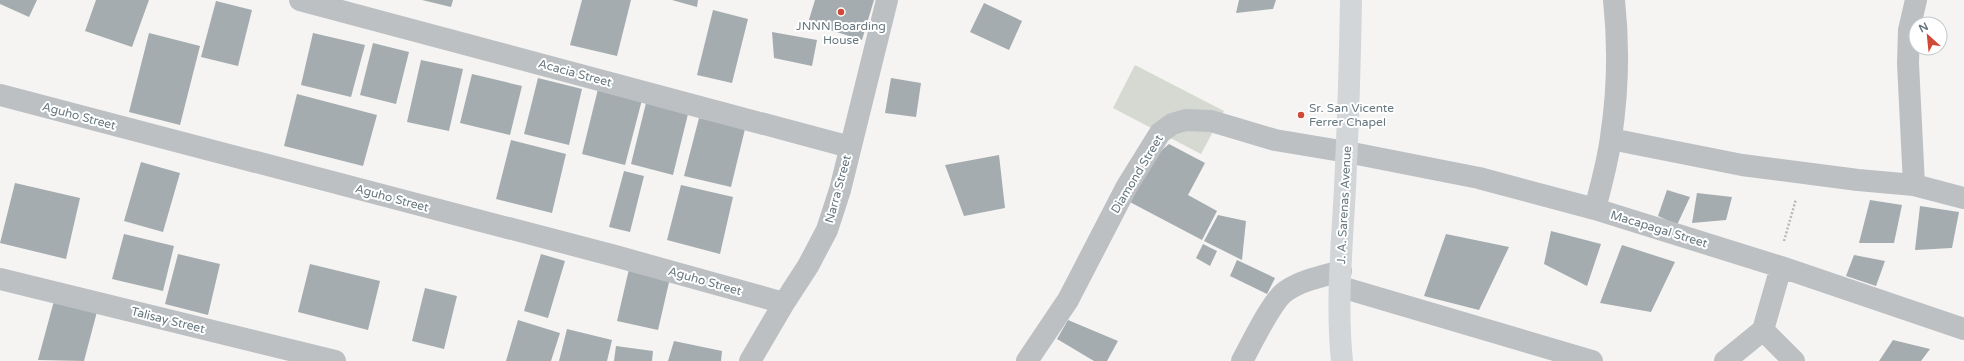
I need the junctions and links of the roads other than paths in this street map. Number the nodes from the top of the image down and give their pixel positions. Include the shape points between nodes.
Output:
1 (300, 0) edge
2 (887, 0) edge
3 (1351, 0) edge
4 (1614, 0) edge
5 (1916, 0) edge
6 (0, 95) edge
7 (1611, 139) junction
8 (850, 147) junction
9 (1347, 152) junction
10 (1914, 185) junction
11 (1964, 198) edge
12 (1596, 209) junction
13 (1779, 267) junction
14 (1341, 279) junction
15 (0, 280) edge
16 (784, 303) junction
17 (1964, 329) edge
18 (1763, 330) junction
19 (335, 361) edge
20 (750, 361) edge
21 (1027, 361) edge
22 (1242, 361) edge
23 (1342, 361) edge
24 (1592, 361) edge
25 (1725, 361) edge
26 (1794, 361) edge

1 - 8 street, Acacia Street
2 - 8 street, Narra Street
3 - 9 main road, J. A. Sarenas Avenue
4 - 7 street via 1618,61
5 - 10 street via 1909,30 1908,63
6 - 16 street, Aguho Street via 615,256
7 - 10 street via 1742,165
7 - 12 street
8 - 16 street, Narra Street via 827,230
9 - 12 street, Macapagal Street via 1478,178
9 - 14 main road, J. A. Sarenas Avenue
9 - 21 street, Diamond Street via 1275,140 1212,121 1186,120 1172,124 1160,133 1127,186 1068,300
10 - 11 street
12 - 13 street, Macapagal Street
13 - 17 street, Macapagal Street
13 - 18 street
14 - 22 street via 1299,283 1284,292
14 - 23 main road, J. A. Sarenas Avenue
14 - 24 street
15 - 19 street, Talisay Street
16 - 20 street, Narra Street
18 - 25 street
18 - 26 street

